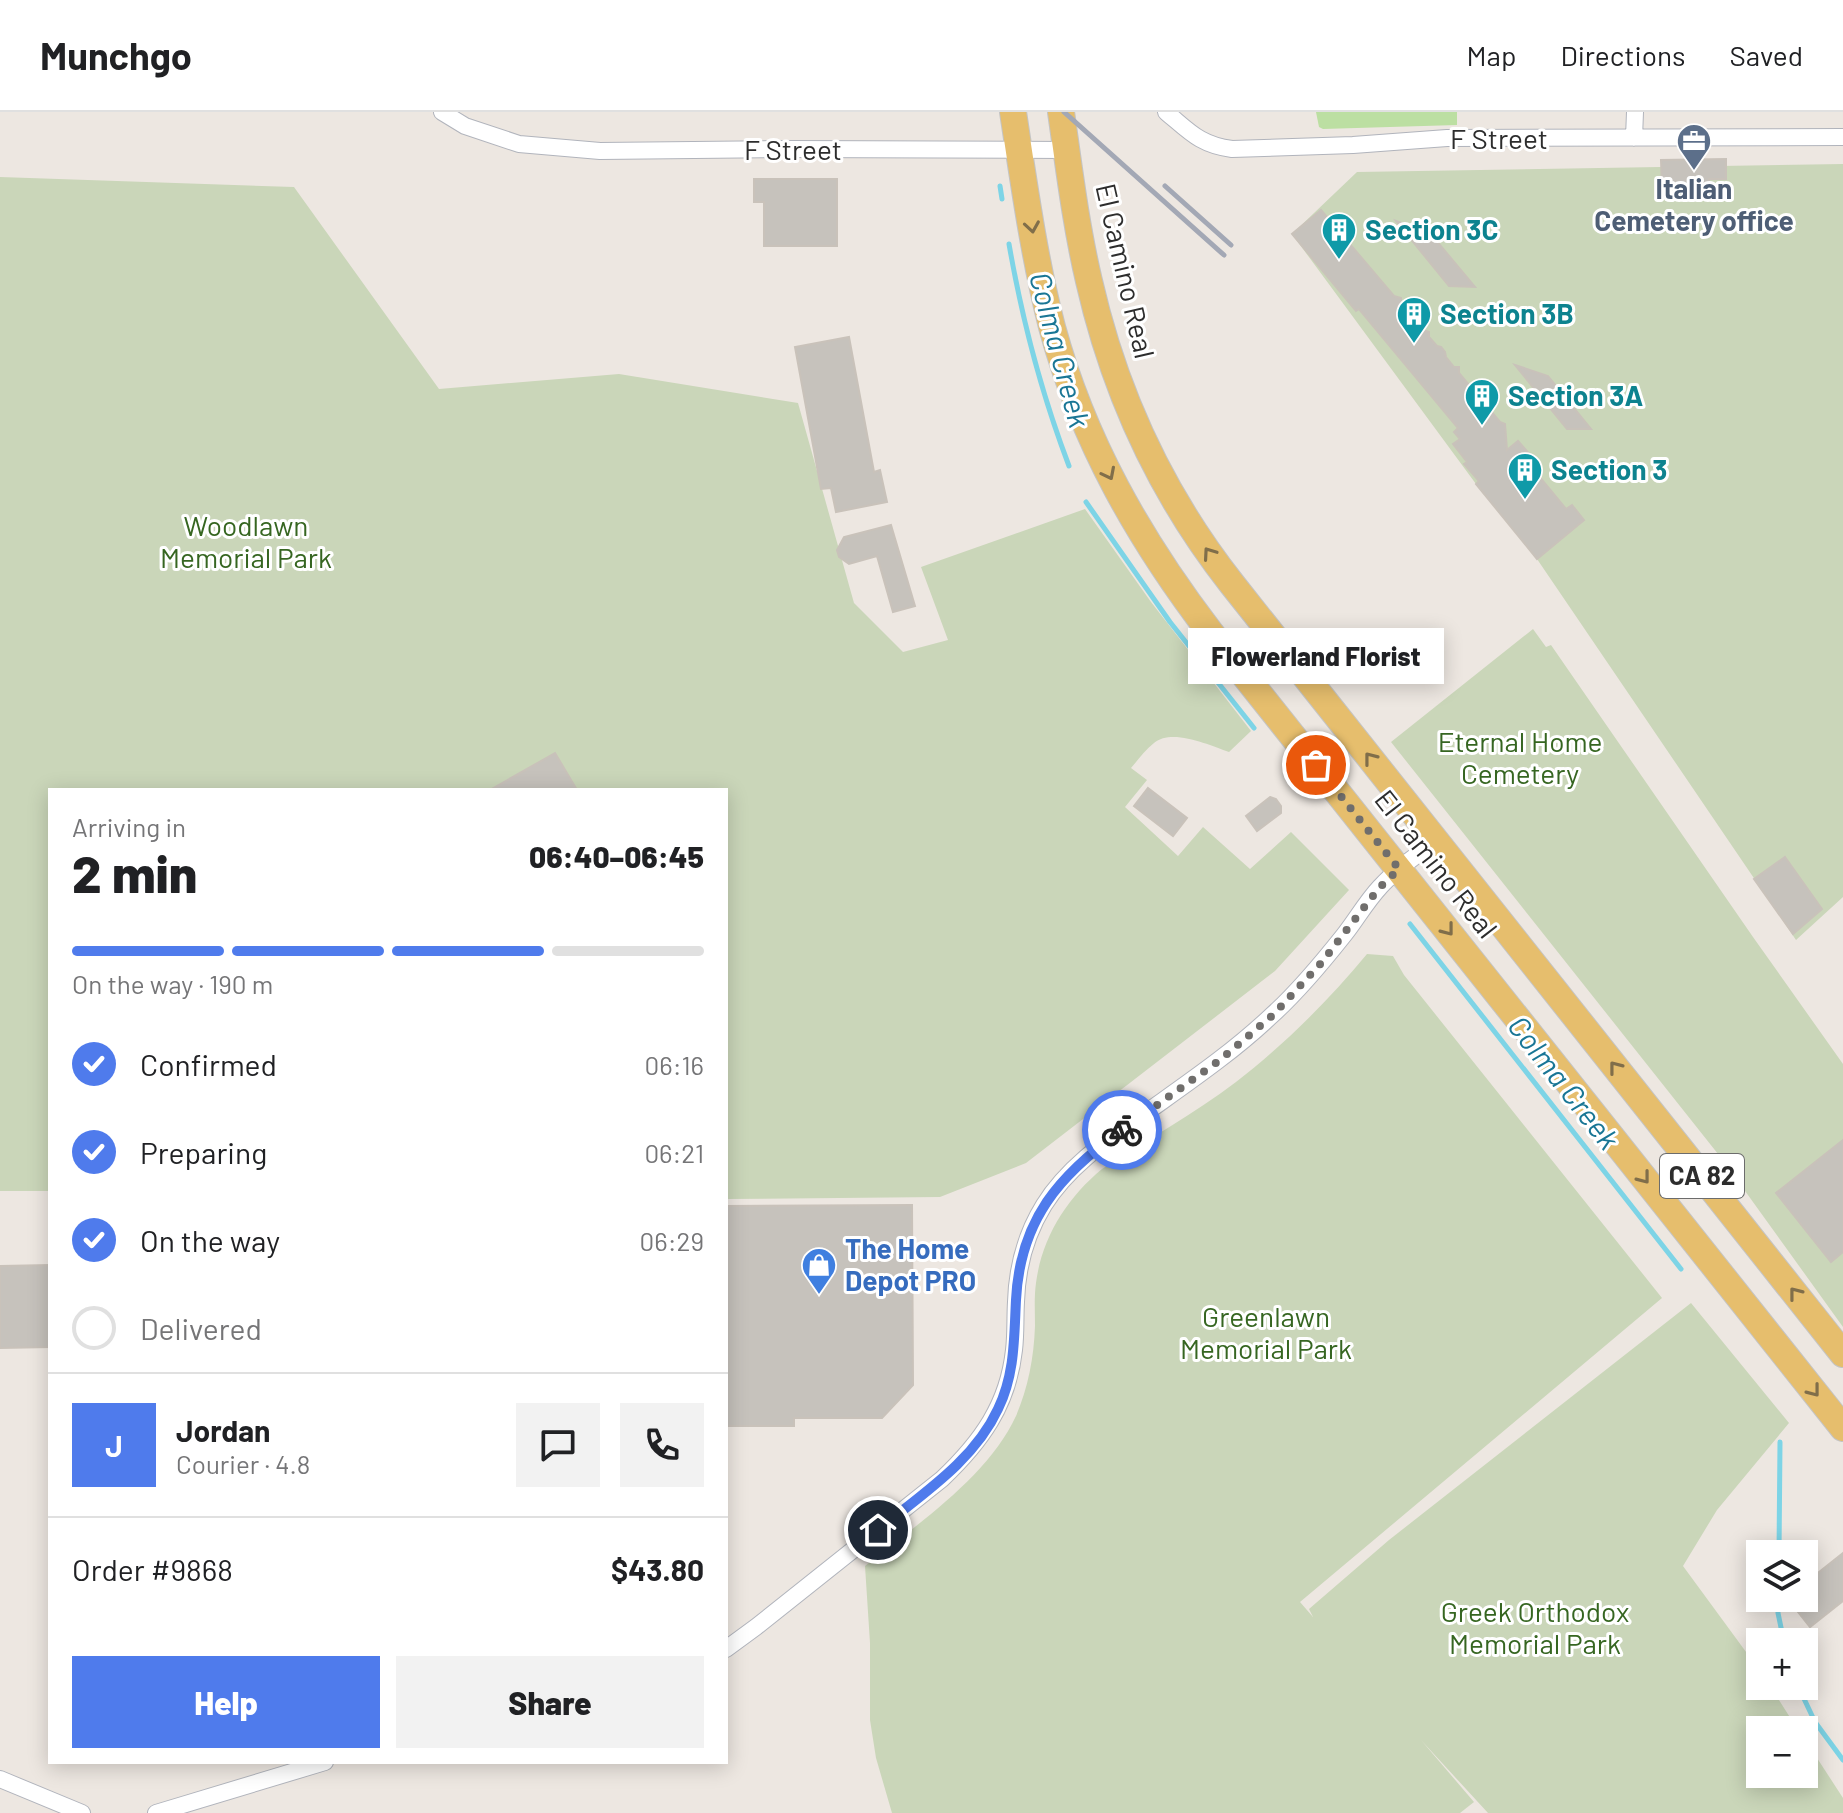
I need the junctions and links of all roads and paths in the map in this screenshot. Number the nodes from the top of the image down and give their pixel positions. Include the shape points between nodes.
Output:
1 (442, 112) edge
2 (1013, 112) edge
3 (1061, 112) edge
4 (1166, 112) edge
5 (1635, 112) edge
6 (1843, 137) edge
7 (1634, 138) junction
8 (1019, 150) junction
9 (1067, 150) junction
10 (1436, 841) junction
11 (1399, 869) junction
12 (1843, 1354) edge
13 (1843, 1428) edge
14 (728, 1648) edge
15 (318, 1764) edge
16 (0, 1779) edge
17 (82, 1813) edge
18 (156, 1813) edge

1 - 8 street, F Street via 465,126 519,144 600,151
2 - 8 main road, El Camino Real / CA 82
3 - 9 main road, El Camino Real / CA 82
4 - 7 street, F Street via 1197,138 1232,149 1447,138
5 - 7 street
6 - 7 street, F Street
8 - 9 street, F Street
8 -> 11 main road, El Camino Real / CA 82 via 1057,342 1088,431 1121,499 1187,602
10 -> 9 main road, El Camino Real / CA 82 via 1221,570 1156,465 1100,325
10 - 11 street
12 -> 10 main road, El Camino Real / CA 82
11 -> 13 main road, El Camino Real / CA 82
11 - 14 street via 1273,1015 1090,1154 1055,1188 1022,1258 1009,1379 998,1409 964,1458
15 - 18 street
16 - 17 street

